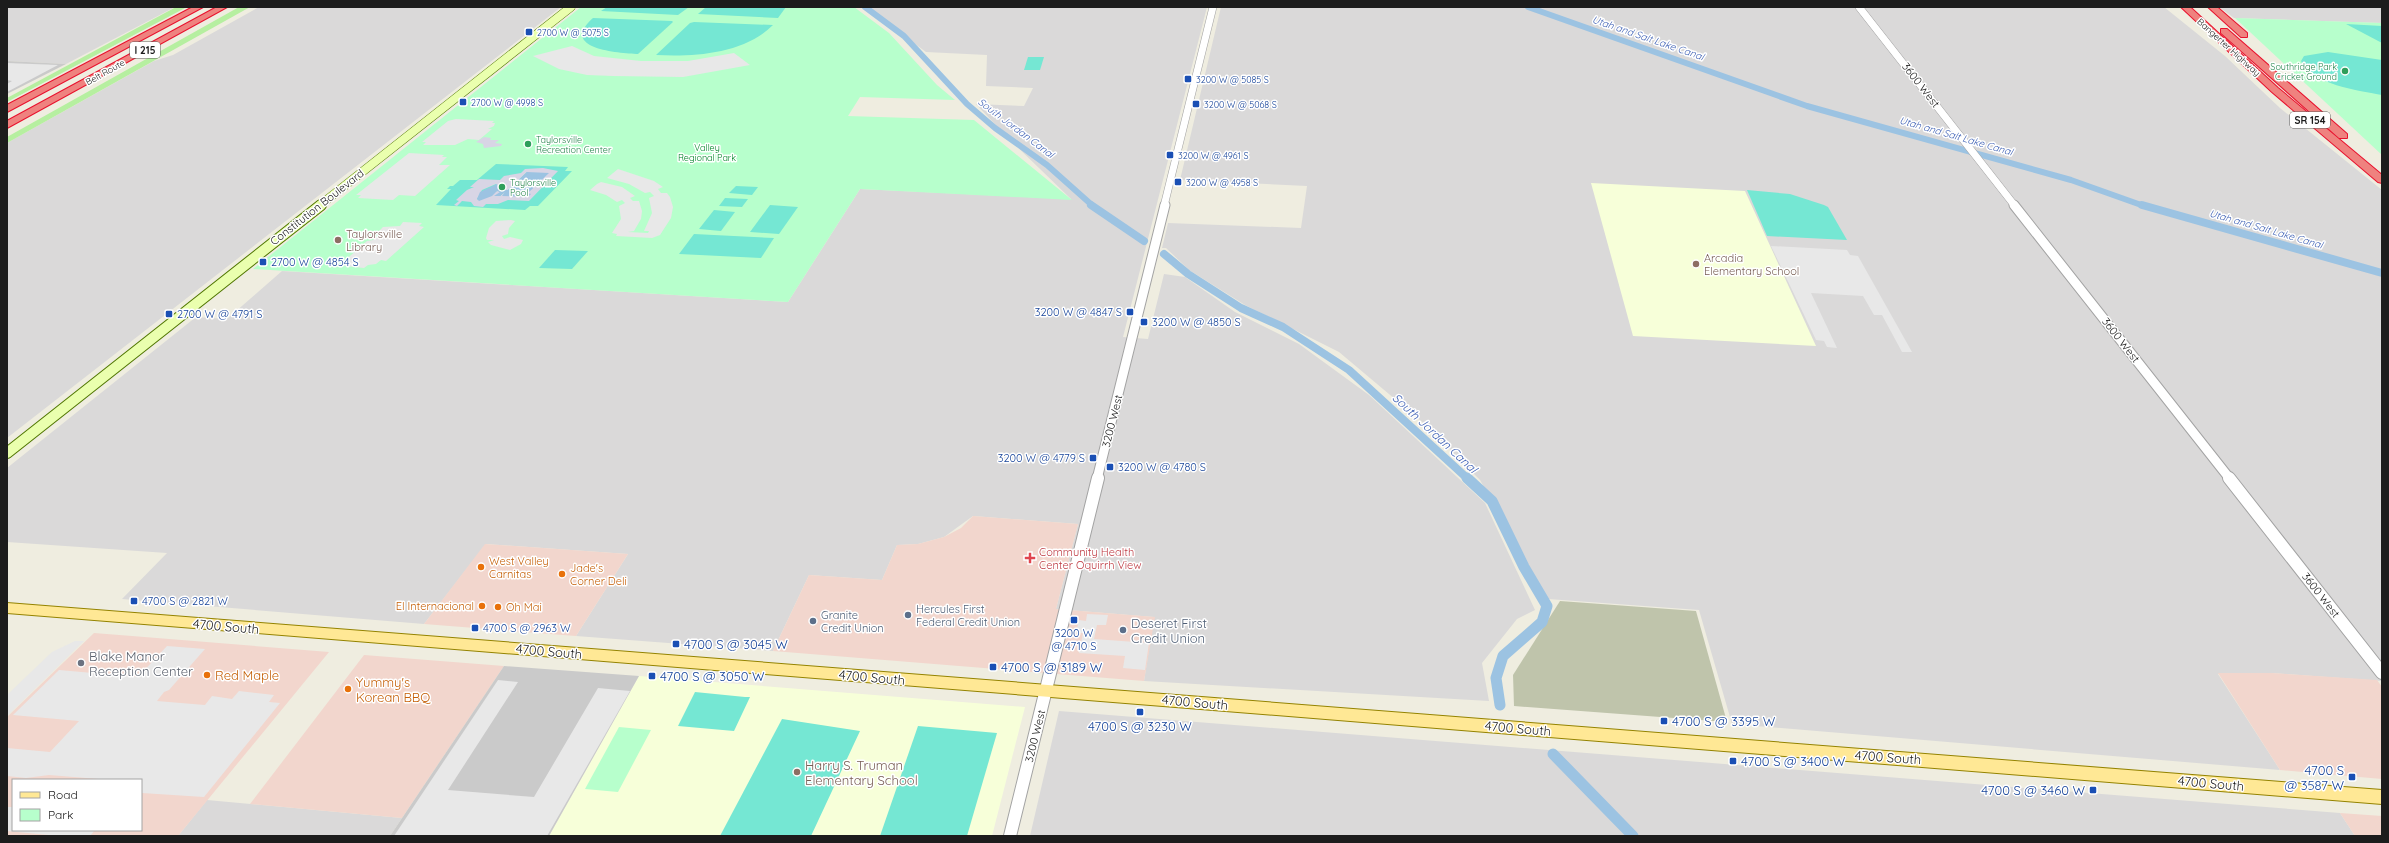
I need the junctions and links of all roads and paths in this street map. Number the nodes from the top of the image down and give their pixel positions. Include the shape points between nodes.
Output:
1 (199, 7) edge
2 (223, 7) edge
3 (571, 7) edge
4 (1214, 7) edge
5 (1859, 7) edge
6 (2175, 7) edge
7 (2185, 7) edge
8 (2198, 7) edge
9 (2212, 7) edge
10 (2240, 58) junction
11 (114, 67) junction
12 (2304, 100) junction
13 (7, 109) edge
14 (7, 125) edge
15 (7, 130) edge
16 (2382, 169) edge
17 (2382, 180) edge
18 (7, 453) edge
19 (7, 608) edge
20 (2382, 673) edge
21 (1046, 691) junction
22 (2382, 797) edge
23 (1010, 836) edge

1 - 13 highway, Belt Route / I 215
2 - 11 highway, Belt Route / I 215
3 - 18 main road, Constitution Boulevard
4 - 21 street, 3200 West
5 - 20 street, 3600 West
6 - 10 highway
7 - 10 highway, Bangerter Highway / SR 154
8 - 12 highway, Bangerter Highway / SR 154
9 - 12 highway via 2282,72
10 - 17 highway, Bangerter Highway / SR 154
11 - 14 highway, Belt Route / I 215
11 - 15 highway
12 - 16 highway, Bangerter Highway / SR 154 via 2345,139
19 - 21 main road, 4700 South
21 - 22 main road, 4700 South
21 - 23 street, 3200 West

